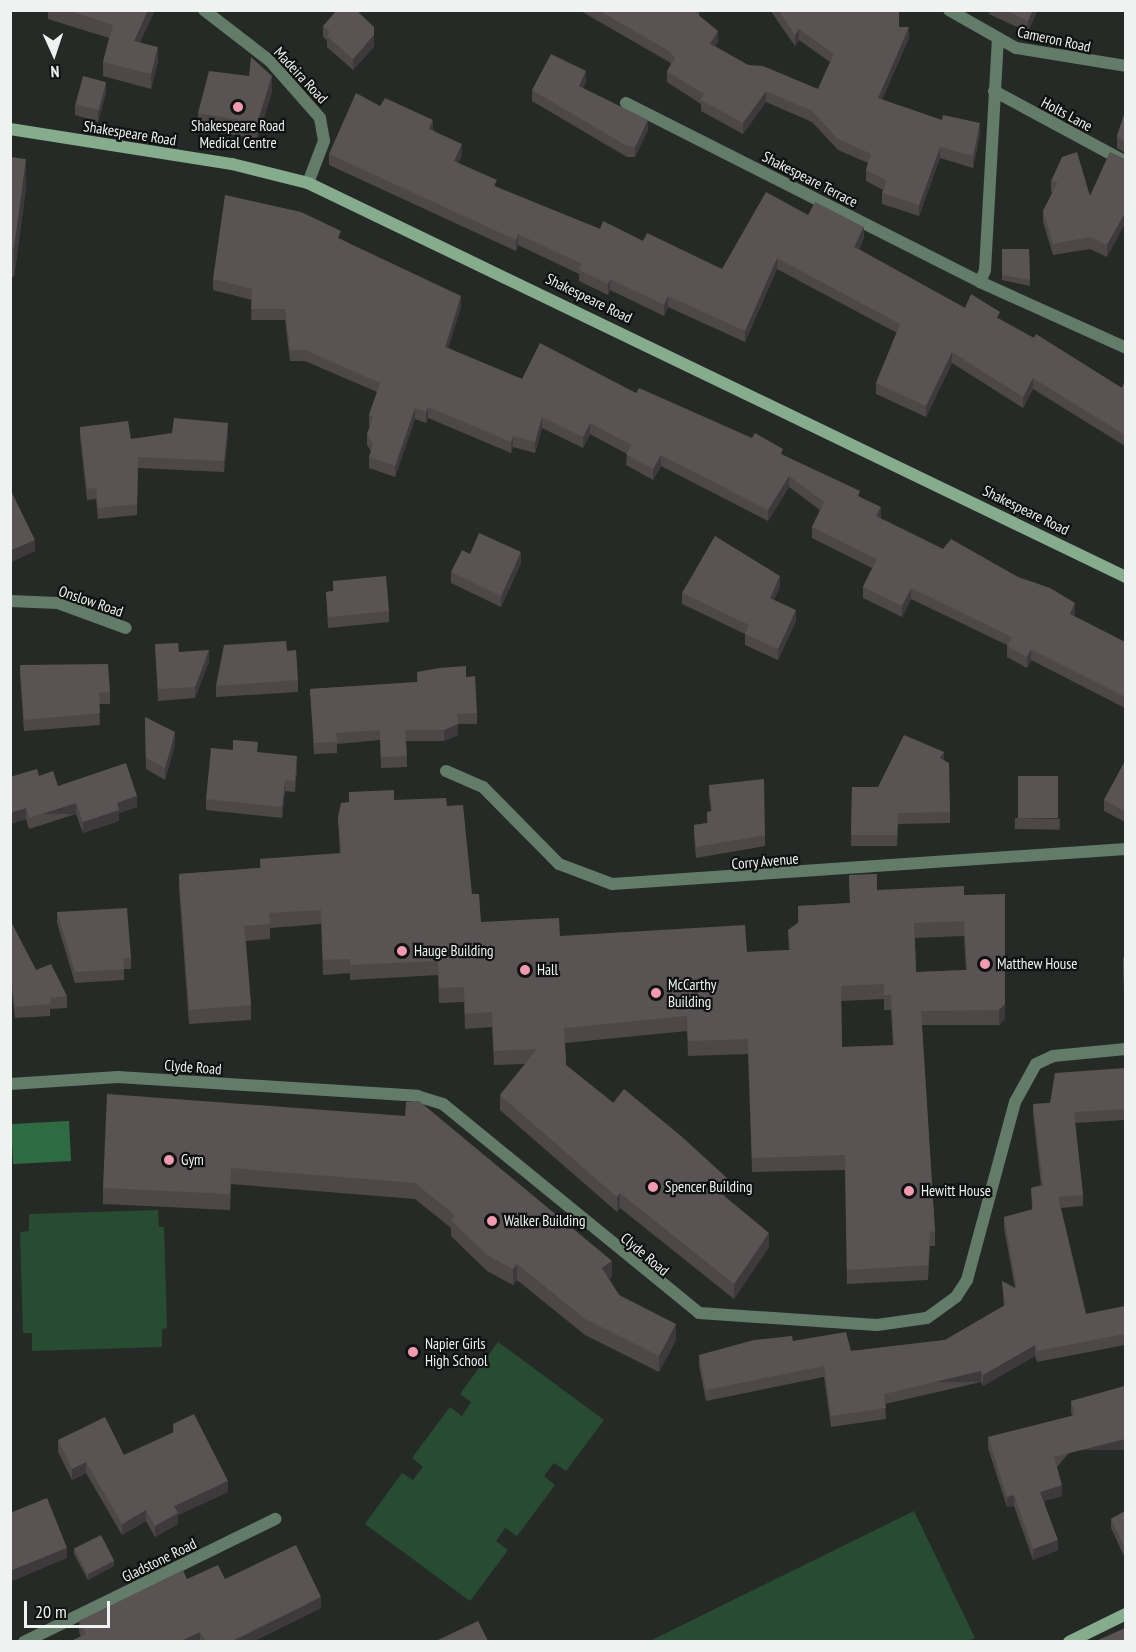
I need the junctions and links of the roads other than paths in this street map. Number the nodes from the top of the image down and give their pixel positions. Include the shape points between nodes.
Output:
1 (204, 10) edge
2 (949, 10) edge
3 (998, 41) junction
4 (1125, 66) edge
5 (993, 92) junction
6 (626, 103) dead end
7 (10, 129) edge
8 (1125, 162) edge
9 (308, 183) junction
10 (980, 282) junction
11 (1125, 348) edge
12 (1125, 577) edge
13 (10, 601) edge
14 (126, 628) dead end
15 (446, 771) dead end
16 (1125, 849) edge
17 (1125, 1049) edge
18 (10, 1083) edge
19 (275, 1519) dead end
20 (1125, 1614) edge
21 (24, 1641) edge
22 (1069, 1641) edge

1 - 9 street, Madeira Road via 270,61 320,118 324,141
2 - 3 street, Cameron Road
3 - 4 street, Cameron Road
3 - 5 street
5 - 8 street, Holts Lane
5 - 10 street via 985,270
6 - 10 street, Shakespeare Terrace
7 - 9 street, Shakespeare Road via 232,164
9 - 12 street, Shakespeare Road
10 - 11 street, Shakespeare Terrace
13 - 14 street, Onslow Road via 58,603
15 - 16 street, Corry Avenue via 483,788 559,864 612,884
17 - 18 street, Clyde Road via 1053,1056 1036,1064 1015,1102 967,1280 956,1297 927,1318 877,1325 699,1313 443,1104 417,1096 118,1077
19 - 21 street, Gladstone Road
20 - 22 street

